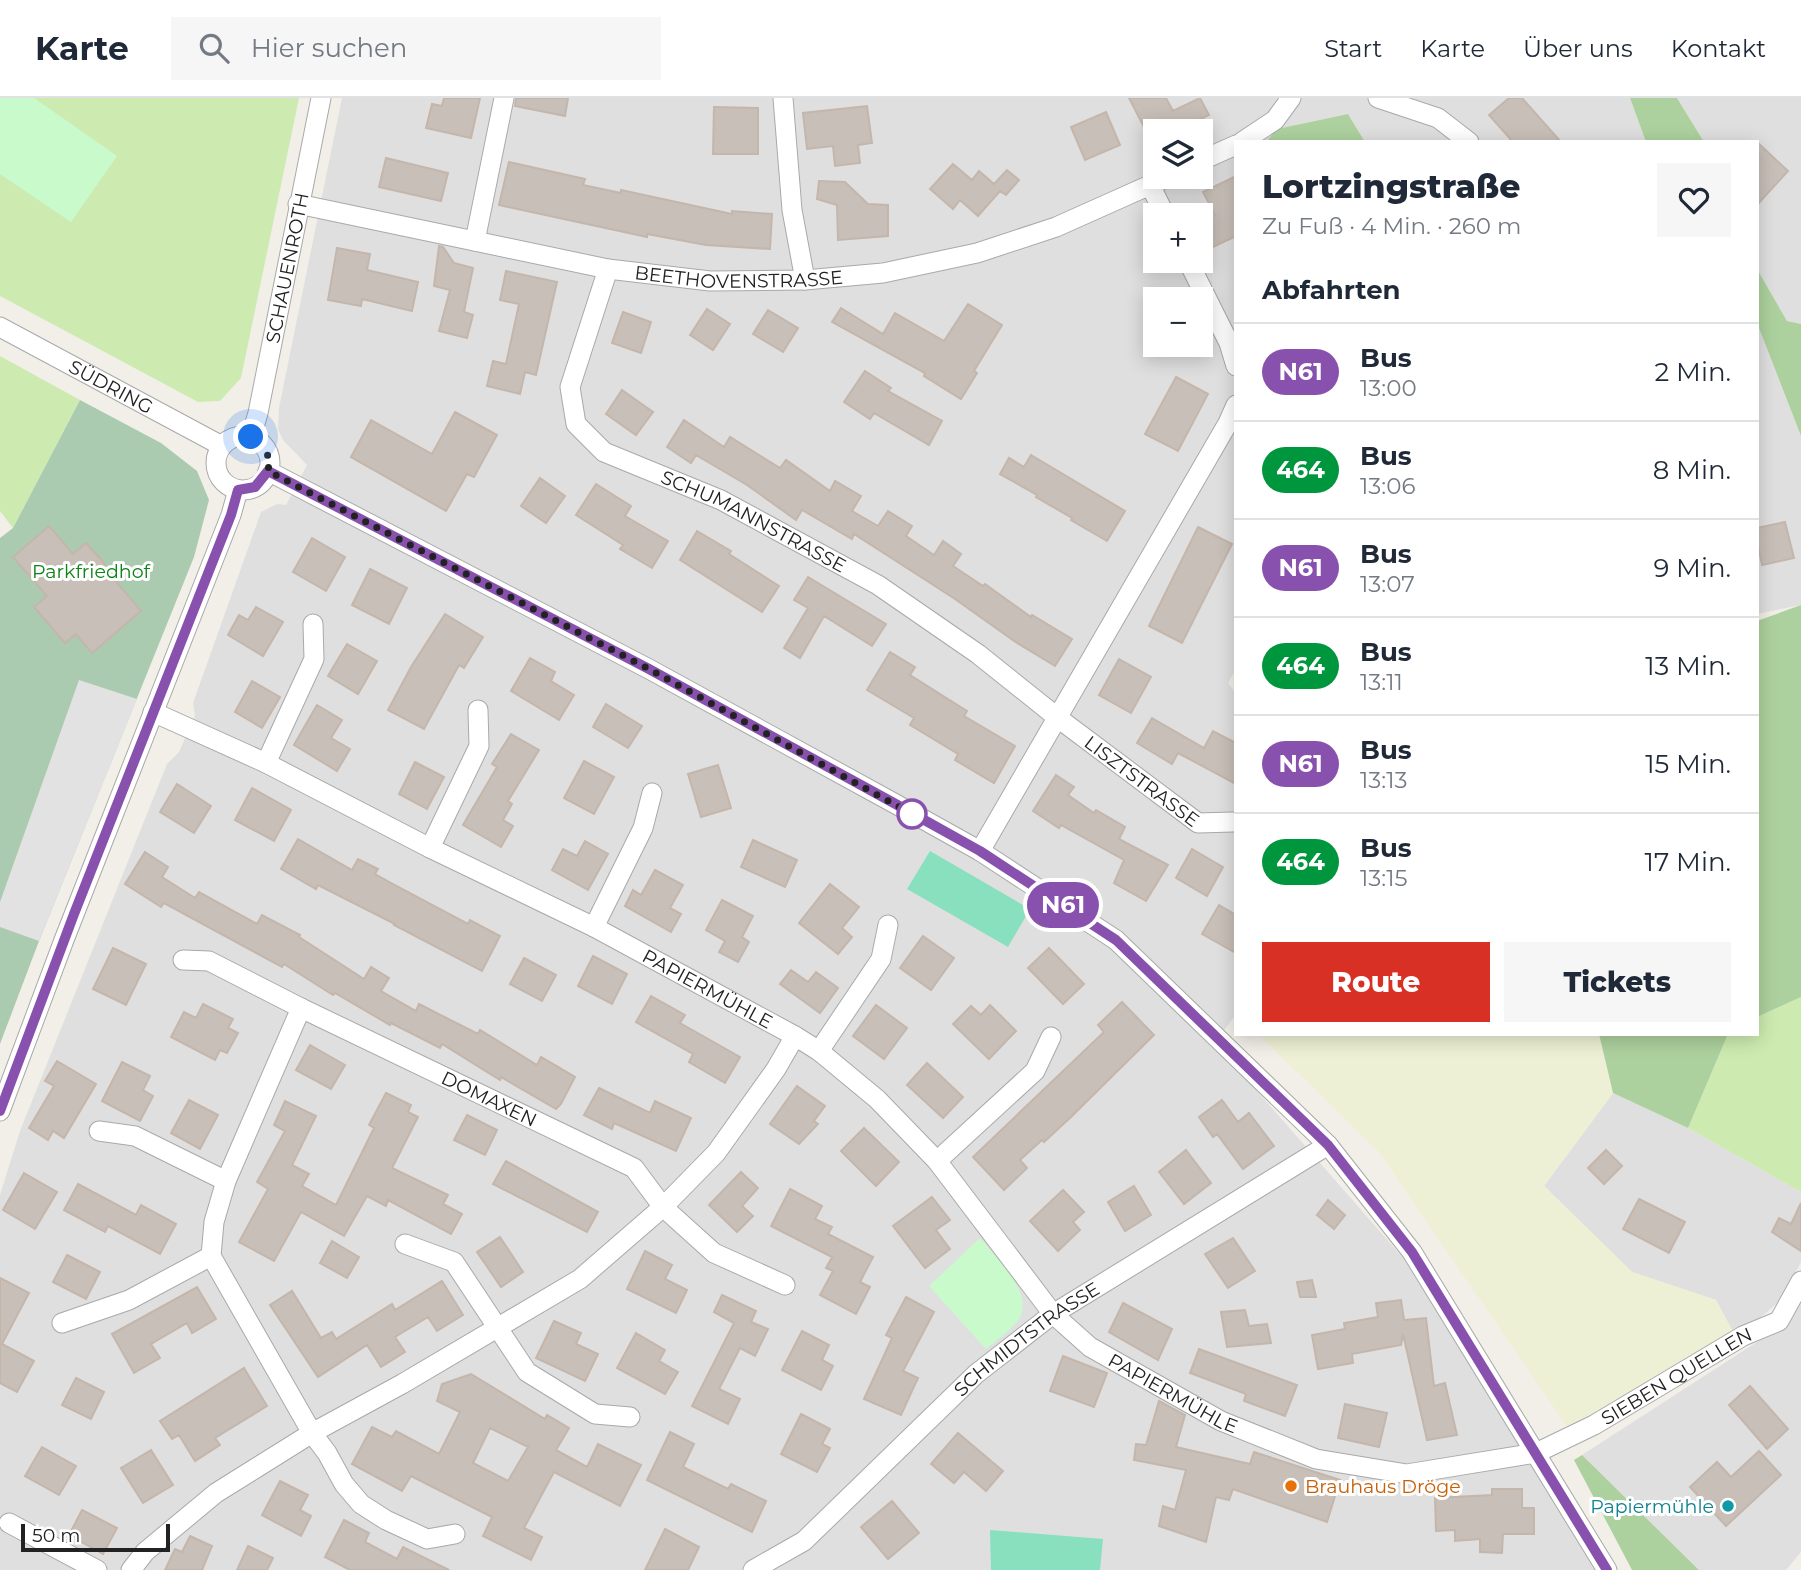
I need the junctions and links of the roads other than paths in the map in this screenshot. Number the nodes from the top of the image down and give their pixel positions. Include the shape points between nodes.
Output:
1 (321, 98) edge
2 (504, 98) edge
3 (783, 98) edge
4 (1291, 98) edge
5 (1378, 98) edge
6 (1245, 140) edge
7 (1466, 140) edge
8 (1234, 146) edge
9 (1213, 155) edge
10 (1143, 188) edge
11 (298, 204) junction
12 (475, 242) junction
13 (608, 269) junction
14 (1194, 273) edge
15 (805, 280) junction
16 (0, 327) edge
17 (1234, 359) edge
18 (1234, 410) edge
19 (251, 437) junction
20 (222, 446) junction
21 (268, 471) junction
22 (238, 490) junction
23 (313, 624) dead end
24 (478, 710) dead end
25 (153, 712) junction
26 (1058, 718) junction
27 (266, 763) junction
28 (652, 793) dead end
29 (1233, 822) dead end
30 (430, 848) junction
31 (980, 851) junction
32 (888, 925) dead end
33 (594, 927) junction
34 (183, 960) dead end
35 (301, 1008) junction
36 (795, 1036) junction
37 (1051, 1037) dead end
38 (819, 1051) junction
39 (0, 1111) edge
40 (99, 1131) dead end
41 (1328, 1145) junction
42 (937, 1161) junction
43 (226, 1181) junction
44 (663, 1207) junction
45 (405, 1244) dead end
46 (211, 1256) junction
47 (1801, 1281) edge
48 (785, 1285) dead end
49 (1054, 1314) junction
50 (62, 1323) dead end
51 (498, 1327) junction
52 (630, 1417) dead end
53 (312, 1433) junction
54 (1536, 1453) junction
55 (9, 1523) dead end
56 (455, 1534) dead end
57 (97, 1570) edge
58 (131, 1570) edge
59 (753, 1570) edge
60 (1606, 1570) edge

1 - 11 street, SCHAUENROTH
2 - 12 street
3 - 15 street
4 - 6 street via 1275,120
5 - 7 street via 1438,118
8 - 9 street
10 - 15 street, BEETHOVENSTRASSE via 1056,227 977,253 883,273
11 - 12 street, BEETHOVENSTRASSE
11 - 19 street, SCHAUENROTH
12 - 13 street, BEETHOVENSTRASSE
13 - 15 street, BEETHOVENSTRASSE via 710,281
13 - 26 street, SCHUMANNSTRASSE via 570,387 576,424 604,452 722,500 878,585 978,654
14 - 17 street
16 - 20 street, SÜDRING
18 - 26 street
19 - 20 street via 235,437
19 - 21 street via 264,447
20 - 22 street via 216,460 219,476
21 - 22 street via 255,487
21 - 31 street via 649,669
22 - 25 street
23 - 27 street via 314,659
24 - 30 street via 479,746
25 - 27 street, PAPIERMÜHLE
25 - 39 street
26 - 29 street, LISZTSTRASSE via 1198,823
26 - 31 street
27 - 30 street, PAPIERMÜHLE
28 - 33 street via 643,828
30 - 33 street, PAPIERMÜHLE
31 - 41 street via 1116,940
32 - 38 street via 881,960
33 - 36 street, PAPIERMÜHLE
34 - 35 street, DOMAXEN via 209,961
35 - 43 street
35 - 44 street, DOMAXEN via 634,1168
36 - 38 street, PAPIERMÜHLE
36 - 44 street via 716,1153
37 - 42 street via 1035,1071
38 - 42 street, PAPIERMÜHLE via 877,1099
40 - 43 street via 135,1136
41 - 49 street, SCHMIDTSTRASSE
41 - 54 street via 1412,1252
42 - 49 street, PAPIERMÜHLE
43 - 46 street via 214,1222
44 - 48 street, DOMAXEN via 713,1253
44 - 51 street via 580,1279
45 - 51 street via 454,1262
46 - 50 street via 129,1300
46 - 53 street
47 - 54 street, SIEBEN QUELLEN via 1779,1321 1744,1336 1594,1425
49 - 54 street, PAPIERMÜHLE via 1090,1347 1221,1422 1316,1459 1407,1474
49 - 59 street, SCHMIDTSTRASSE via 976,1374 804,1541
51 - 52 street via 527,1372 595,1414
51 - 53 street
53 - 56 street via 360,1504 427,1539
53 - 58 street via 216,1493 145,1552
54 - 60 street
55 - 57 street

